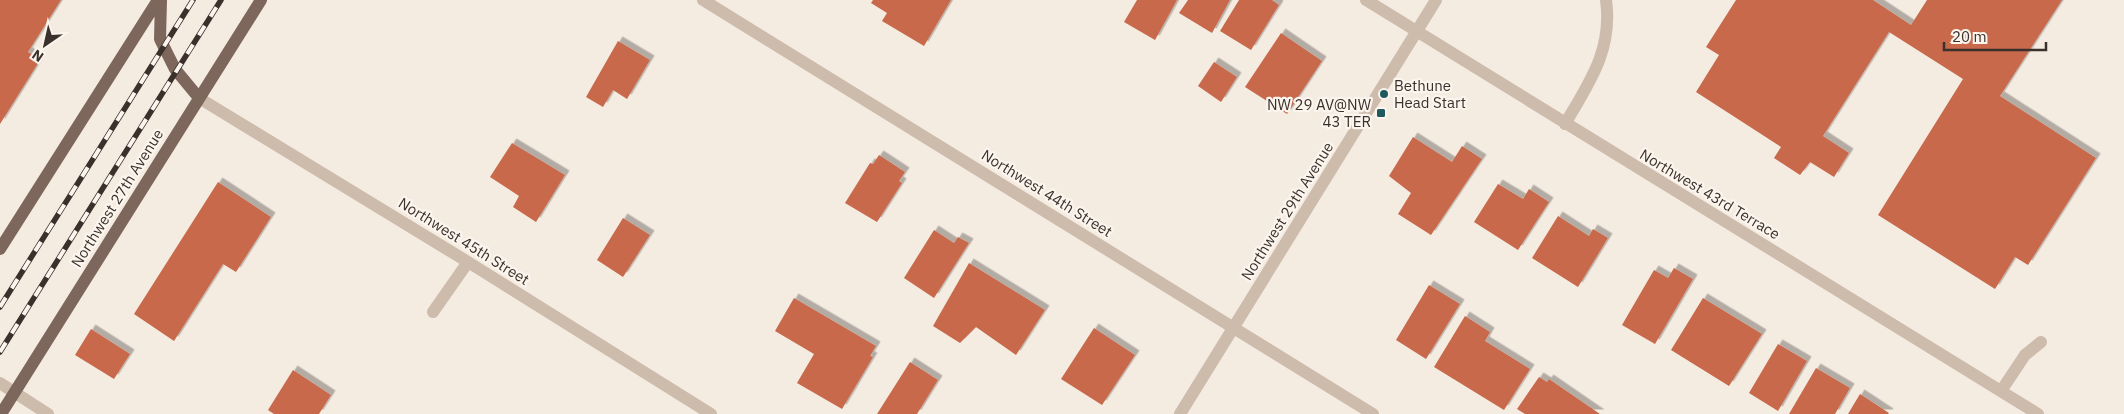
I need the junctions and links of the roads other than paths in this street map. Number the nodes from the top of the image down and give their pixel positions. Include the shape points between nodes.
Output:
1 (160, 0) edge
2 (261, 0) edge
3 (703, 0) edge
4 (1366, 0) edge
5 (1436, 0) edge
6 (1606, 0) edge
7 (1417, 32) junction
8 (200, 98) junction
9 (1565, 124) junction
10 (0, 249) edge
11 (468, 262) junction
12 (433, 312) dead end
13 (1234, 328) junction
14 (2041, 342) dead end
15 (0, 384) edge
16 (2001, 391) junction
17 (15, 392) junction
18 (1, 414) edge
19 (48, 414) edge
20 (711, 414) edge
21 (1180, 414) edge
22 (1373, 414) edge
23 (2038, 414) edge

1 - 8 main road via 160,39 175,69
1 - 10 main road
2 - 8 main road, Northwest 27th Avenue
3 - 13 street, Northwest 44th Street
4 - 7 street, Northwest 43rd Terrace
5 - 7 street, Northwest 29th Avenue
6 - 9 street via 1605,50
7 - 9 street, Northwest 43rd Terrace
7 - 13 street, Northwest 29th Avenue
8 - 11 street, Northwest 45th Street
8 - 17 main road, Northwest 27th Avenue
9 - 16 street, Northwest 43rd Terrace
11 - 12 street
11 - 20 street, Northwest 45th Street
13 - 21 street, Northwest 29th Avenue
13 - 22 street, Northwest 44th Street
14 - 16 street via 2025,355
15 - 17 street
16 - 23 street, Northwest 43rd Terrace
17 - 18 main road, Northwest 27th Avenue
17 - 19 street

